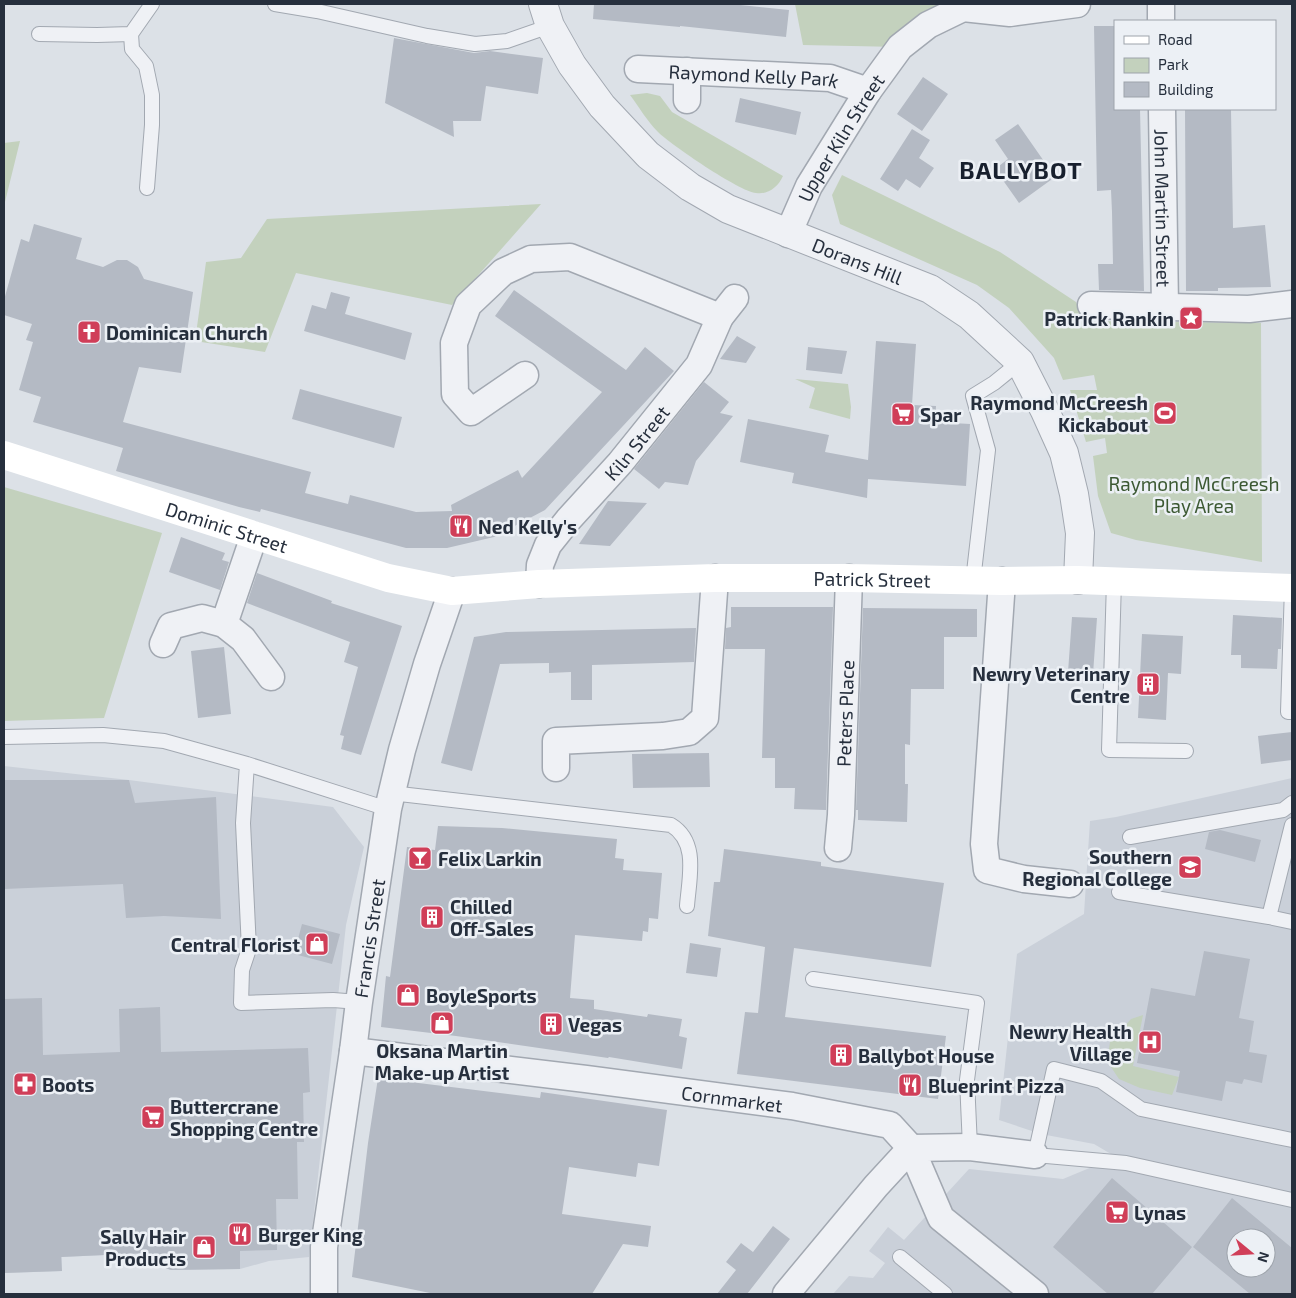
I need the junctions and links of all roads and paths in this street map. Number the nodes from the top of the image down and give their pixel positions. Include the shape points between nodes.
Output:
1 (152, 4) edge
2 (275, 4) edge
3 (1077, 4) edge
4 (1161, 4) edge
5 (967, 5) edge
6 (547, 15) edge
7 (1161, 20) edge
8 (38, 34) dead end
9 (131, 34) junction
10 (638, 69) dead end
11 (687, 71) junction
12 (868, 91) junction
13 (687, 100) dead end
14 (1162, 110) edge
15 (147, 188) dead end
16 (788, 234) junction
17 (1292, 304) edge
18 (1091, 305) dead end
19 (1165, 307) junction
20 (1020, 362) junction
21 (525, 375) dead end
22 (4, 456) edge
23 (254, 536) junction
24 (715, 578) junction
25 (849, 578) junction
26 (1078, 580) junction
27 (973, 581) junction
28 (1002, 581) junction
29 (1114, 581) junction
30 (539, 584) junction
31 (1292, 588) edge
32 (452, 592) junction
33 (224, 624) junction
34 (163, 644) dead end
35 (271, 677) dead end
36 (1292, 712) edge
37 (4, 738) edge
38 (1186, 751) dead end
39 (247, 764) junction
40 (556, 768) dead end
41 (390, 801) junction
42 (1292, 803) edge
43 (1292, 825) edge
44 (1130, 837) dead end
45 (838, 848) dead end
46 (1070, 884) dead end
47 (1119, 892) dead end
48 (687, 906) dead end
49 (1269, 917) junction
50 (1292, 922) edge
51 (813, 979) dead end
52 (359, 1002) junction
53 (353, 1051) junction
54 (1292, 1140) edge
55 (970, 1147) junction
56 (910, 1148) junction
57 (1035, 1155) junction
58 (1292, 1200) edge
59 (900, 1257) dead end
60 (324, 1294) edge
61 (786, 1294) edge
62 (945, 1294) edge
63 (1035, 1294) edge

1 - 9 lane
2 - 6 lane via 475,44 507,41
3 - 5 street via 1010,13
4 - 7 street
5 - 12 street, Upper Kiln Street via 928,25 900,47
6 - 16 street, Dorans Hill via 572,65 602,106 648,155 690,187 728,209
8 - 9 lane
9 - 15 lane via 132,49 146,66 152,95
10 - 11 street, Raymond Kelly Park
11 - 12 street, Raymond Kelly Park via 830,78
11 - 13 street
12 - 16 street, Upper Kiln Street via 809,186
14 - 19 street, John Martin Street
16 - 20 street, Dorans Hill via 930,289 969,315
17 - 19 street via 1249,309
18 - 19 street
20 - 26 street, Dorans Hill via 1064,453 1080,533
20 - 27 lane via 973,396 988,450
21 - 30 street, Kiln Street via 471,412 455,394 454,343 468,305 502,272 531,259 570,257 727,308 699,365 548,546 540,565
22 - 23 main road, Dominic Street
23 - 32 main road, Dominic Street via 388,578
23 - 33 street
24 - 25 main road, Patrick Street
24 - 30 main road, Patrick Street
24 - 40 street via 706,718 689,732 663,736 556,741
25 - 27 main road, Patrick Street
25 - 45 street, Peters Place
26 - 28 main road, Patrick Street
26 - 29 main road, Patrick Street
27 - 28 main road, Patrick Street
28 - 46 street via 984,844 987,870 1024,879
29 - 31 main road, Patrick Street
29 - 38 lane via 1109,750
30 - 32 main road, Patrick Street
31 - 36 lane via 1288,712
32 - 41 street, Francis Street via 424,674
33 - 34 street via 202,618 171,626
33 - 35 street via 243,639
37 - 39 lane via 103,736 164,741
39 - 41 lane
39 - 52 lane via 243,823 249,949 242,970 241,1003
41 - 48 lane via 671,825 686,841 691,860
41 - 52 street, Francis Street
42 - 44 lane via 1283,810
43 - 49 lane
47 - 49 lane
49 - 50 lane
51 - 55 lane via 977,1003 966,1080
52 - 53 street, Francis Street
53 - 56 street, Cornmarket via 792,1106 890,1125
53 - 60 street, Francis Street via 324,1247
54 - 57 lane via 1141,1110 1101,1081 1054,1069
55 - 56 street
55 - 57 street
56 - 61 street
56 - 63 street, Cornmarket via 941,1218
57 - 58 lane via 1126,1162
59 - 62 lane

